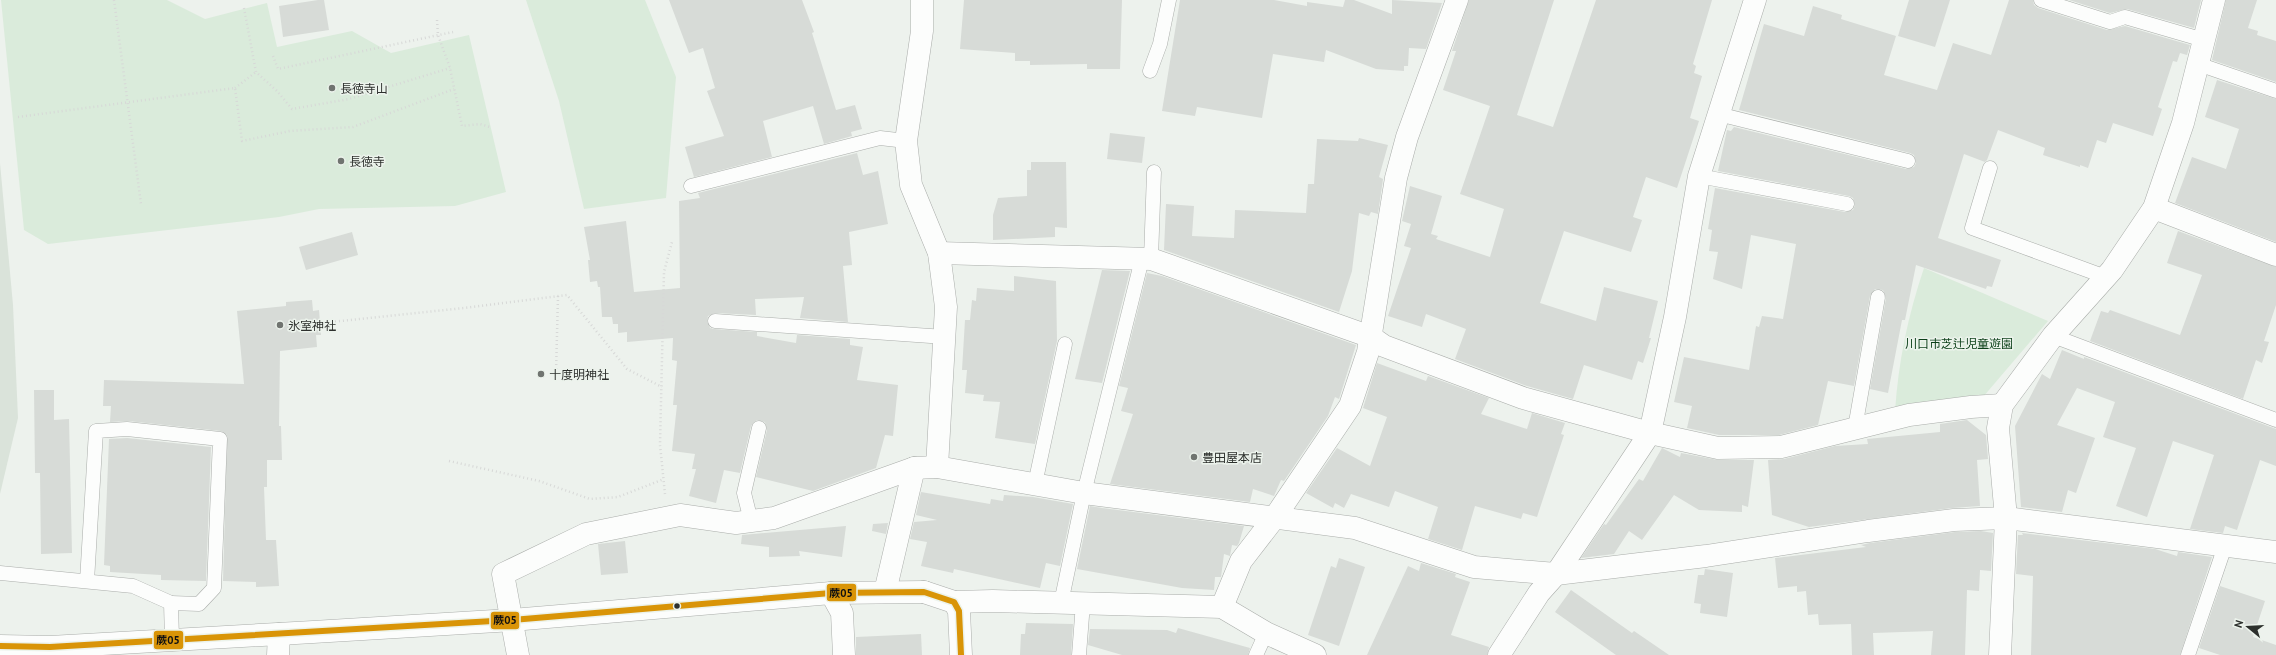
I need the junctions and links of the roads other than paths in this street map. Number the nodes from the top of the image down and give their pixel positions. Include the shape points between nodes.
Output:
1 (922, 0) edge
2 (1169, 0) edge
3 (1457, 0) edge
4 (1755, 0) edge
5 (2041, 0) edge
6 (2214, 0) edge
7 (2204, 40) junction
8 (2198, 64) junction
9 (1150, 71) dead end
10 (2276, 91) edge
11 (1718, 114) junction
12 (906, 141) junction
13 (1908, 161) dead end
14 (1990, 168) dead end
15 (1154, 172) dead end
16 (1699, 176) junction
17 (692, 186) dead end
18 (1847, 204) dead end
19 (2154, 208) junction
20 (939, 253) junction
21 (2276, 255) edge
22 (1147, 259) junction
23 (2106, 277) junction
24 (1878, 297) dead end
25 (715, 321) dead end
26 (2053, 336) junction
27 (945, 337) junction
28 (1371, 337) junction
29 (1065, 344) dead end
30 (2002, 405) junction
31 (2276, 420) edge
32 (759, 428) dead end
33 (1855, 428) junction
34 (1650, 433) junction
35 (937, 467) junction
36 (914, 468) junction
37 (1035, 484) junction
38 (1084, 493) junction
39 (1275, 516) junction
40 (2006, 518) junction
41 (751, 521) junction
42 (2226, 546) junction
43 (2276, 552) edge
44 (0, 573) edge
45 (1556, 574) junction
46 (87, 581) junction
47 (884, 592) junction
48 (831, 593) junction
49 (954, 602) junction
50 (171, 603) junction
51 (1061, 603) junction
52 (1082, 603) junction
53 (1222, 607) junction
54 (512, 620) junction
55 (1266, 633) junction
56 (172, 640) junction
57 (278, 645) edge
58 (0, 646) edge
59 (518, 655) edge
60 (844, 655) edge
61 (961, 655) edge
62 (1079, 655) edge
63 (1256, 655) edge
64 (1315, 655) edge
65 (1498, 655) edge
66 (2000, 655) edge
67 (2188, 655) edge

1 - 12 street via 922,31
2 - 9 lane via 1160,44
3 - 28 street via 1407,137 1396,178
4 - 11 street
5 - 7 lane via 2110,22 2125,17
6 - 7 street
7 - 8 street
8 - 10 lane
8 - 19 street via 2183,123
11 - 13 lane
11 - 16 street
12 - 17 lane via 880,138
12 - 20 street via 911,185
14 - 23 lane via 1972,228
15 - 22 lane
16 - 18 lane
16 - 34 street via 1675,316
19 - 21 street
19 - 23 street
20 - 22 street
20 - 27 street via 946,307
22 - 28 street
22 - 38 lane
23 - 26 street
24 - 33 lane
25 - 27 lane
26 - 30 street
26 - 31 lane
27 - 35 street
28 - 34 street via 1384,346 1523,398
28 - 39 street via 1350,406
29 - 37 lane
30 - 33 street via 1910,415
30 - 40 street via 1998,428
32 - 41 lane via 744,494
33 - 34 street via 1781,447 1718,448
34 - 45 street
35 - 36 street
35 - 37 street
36 - 41 street via 774,518
36 - 47 street
37 - 38 street
38 - 39 street
38 - 51 lane
39 - 45 street via 1355,528 1474,567
39 - 53 street via 1241,561
40 - 42 street
40 - 45 street via 1954,520 1706,556
40 - 66 street
41 - 54 street via 736,523 680,515 586,534 503,574
42 - 43 street
42 - 67 lane
44 - 46 lane
45 - 65 street via 1539,592
46 - 50 lane via 134,586
46 - 50 lane via 96,430 127,429 220,439 214,588 198,604
47 - 48 street
47 - 49 street via 924,592
48 - 54 street
48 - 60 street via 842,613
49 - 51 street via 994,600
49 - 61 street via 959,612
50 - 56 lane
51 - 52 street
52 - 53 street
52 - 62 lane
53 - 55 street
54 - 57 street
54 - 59 street
55 - 63 lane
55 - 64 street
56 - 57 street
56 - 58 street via 50,647

